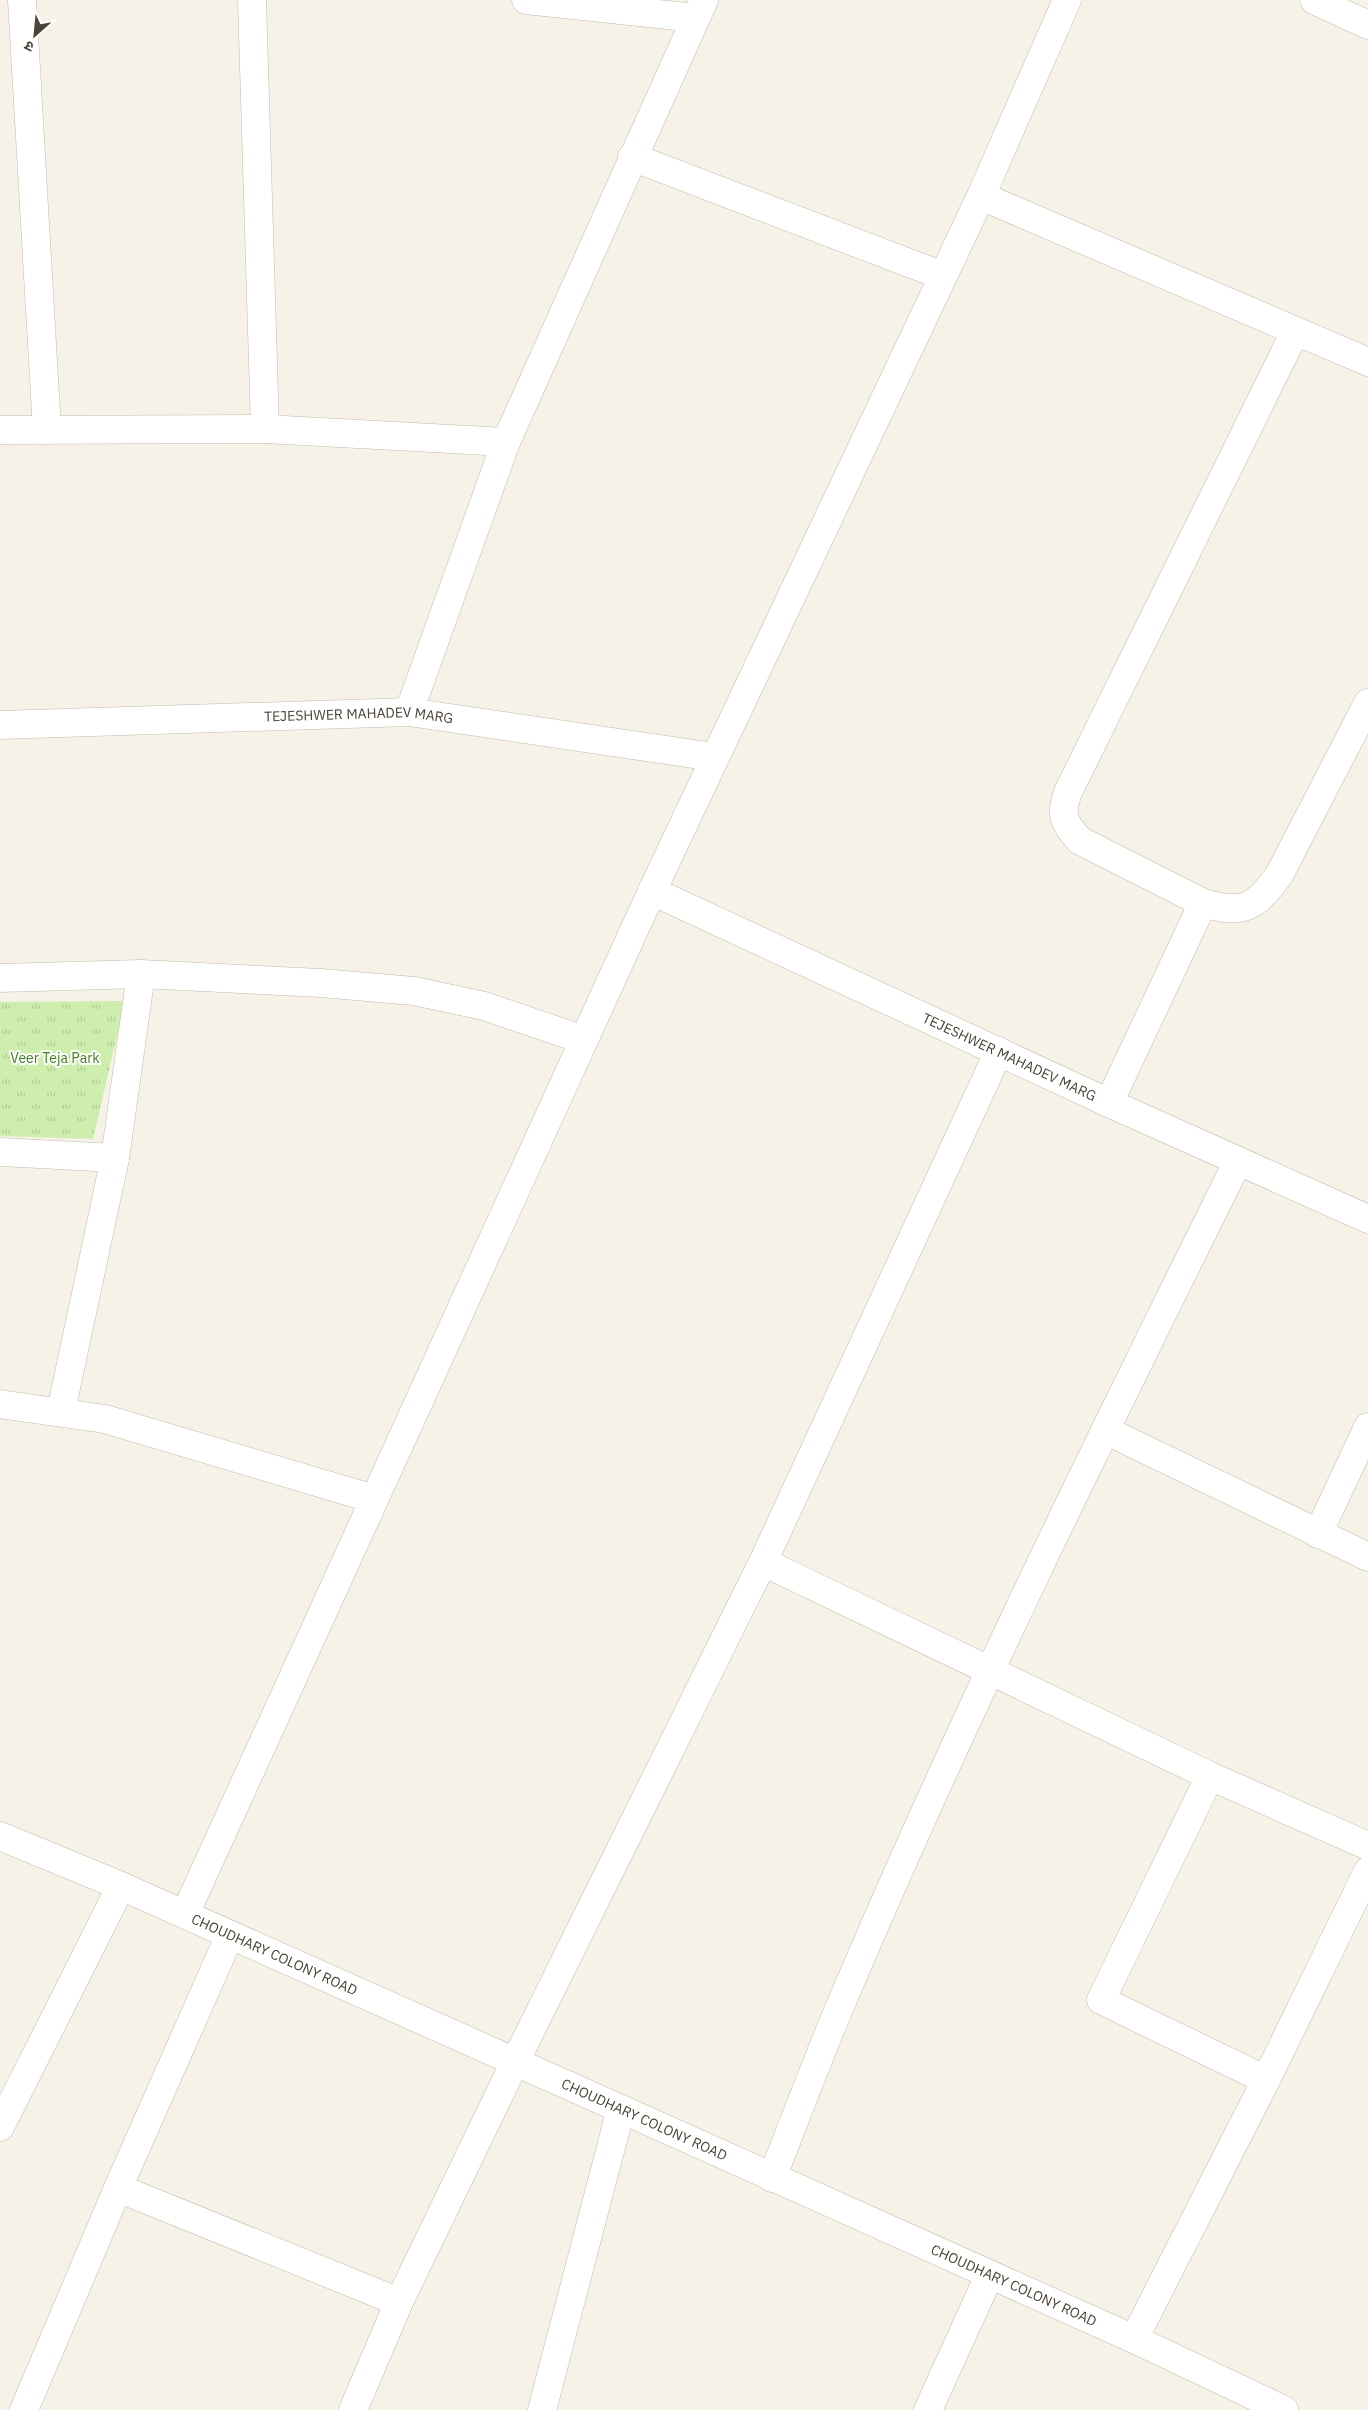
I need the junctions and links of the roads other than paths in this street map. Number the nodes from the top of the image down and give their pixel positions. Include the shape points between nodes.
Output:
1 (22, 0) edge
2 (252, 0) edge
3 (526, 0) edge
4 (1067, 0) edge
5 (1314, 0) edge
6 (700, 9) edge
7 (1368, 25) edge
8 (632, 157) junction
9 (980, 196) junction
10 (943, 276) junction
11 (1295, 332) junction
12 (1368, 362) edge
13 (266, 429) junction
14 (0, 430) edge
15 (47, 430) junction
16 (506, 442) junction
17 (1368, 702) edge
18 (409, 712) junction
19 (0, 725) edge
20 (714, 757) junction
21 (652, 891) junction
22 (1203, 903) junction
23 (141, 974) junction
24 (0, 978) edge
25 (584, 1040) junction
26 (999, 1051) junction
27 (1109, 1103) junction
28 (0, 1152) edge
29 (116, 1158) junction
30 (1238, 1161) junction
31 (1368, 1220) edge
32 (0, 1404) edge
33 (61, 1411) junction
34 (1368, 1427) edge
35 (1104, 1430) junction
36 (374, 1499) junction
37 (1318, 1534) junction
38 (1368, 1557) edge
39 (764, 1562) junction
40 (990, 1670) junction
41 (1210, 1776) junction
42 (0, 1836) edge
43 (1368, 1846) edge
44 (1368, 1871) edge
45 (121, 1886) junction
46 (185, 1914) junction
47 (230, 1934) junction
48 (515, 2062) junction
49 (1266, 2080) junction
50 (621, 2109) junction
51 (0, 2127) edge
52 (772, 2178) junction
53 (118, 2188) junction
54 (989, 2276) junction
55 (399, 2302) junction
56 (1134, 2339) junction
57 (1270, 2407) edge
58 (24, 2410) edge
59 (353, 2410) edge
60 (542, 2410) edge
61 (928, 2410) edge

1 - 15 street
2 - 13 street
3 - 6 street
4 - 9 street
5 - 7 street
6 - 8 street
8 - 10 street
8 - 16 street
9 - 10 street
9 - 11 street
10 - 20 street
11 - 12 street
11 - 22 street via 1062,810 1067,826 1079,840
13 - 15 street
13 - 16 street
14 - 15 street
16 - 18 street
17 - 22 street via 1279,875 1261,899 1244,908 1223,909
18 - 19 street, TEJESHWER MAHADEV MARG
18 - 20 street, TEJESHWER MAHADEV MARG
20 - 21 street
21 - 25 street
21 - 26 street, TEJESHWER MAHADEV MARG
22 - 27 street
23 - 24 street
23 - 25 street via 414,991 484,1006
23 - 29 street
25 - 36 street
26 - 27 street, TEJESHWER MAHADEV MARG
26 - 39 street
27 - 30 street, TEJESHWER MAHADEV MARG
28 - 29 street
29 - 33 street
30 - 31 street, TEJESHWER MAHADEV MARG
30 - 35 street
32 - 33 street
33 - 36 street via 105,1418
34 - 37 street
35 - 37 street
35 - 40 street
36 - 46 street
37 - 38 street
39 - 40 street
39 - 48 street
40 - 41 street
40 - 52 street via 838,2011
41 - 43 street
41 - 49 street via 1100,2000
42 - 45 street, CHOUDHARY COLONY ROAD
44 - 49 street
45 - 46 street, CHOUDHARY COLONY ROAD
45 - 51 street
46 - 47 street, CHOUDHARY COLONY ROAD
47 - 48 street, CHOUDHARY COLONY ROAD
47 - 53 street
48 - 50 street, CHOUDHARY COLONY ROAD
48 - 55 street
49 - 56 street
50 - 52 street, CHOUDHARY COLONY ROAD
50 - 60 street
52 - 54 street, CHOUDHARY COLONY ROAD
53 - 55 street
53 - 58 street
54 - 56 street, CHOUDHARY COLONY ROAD
54 - 61 street
55 - 59 street
56 - 57 street, CHOUDHARY COLONY ROAD

